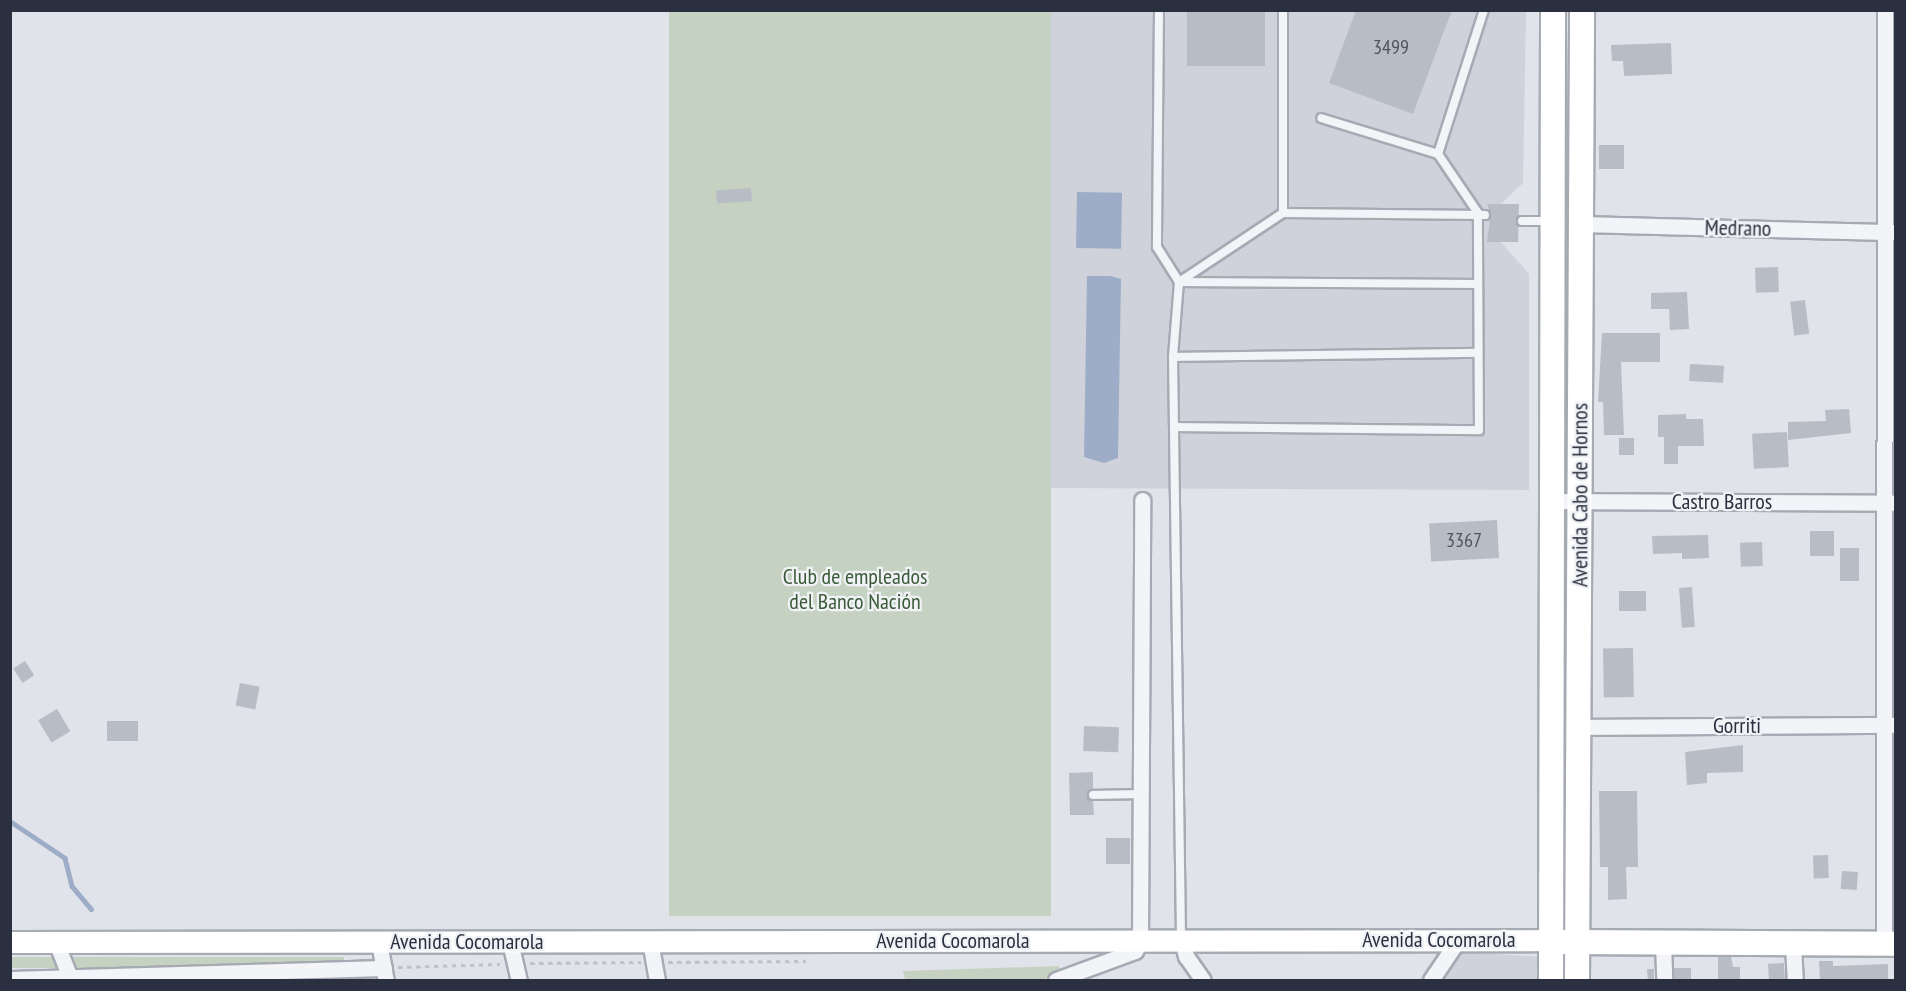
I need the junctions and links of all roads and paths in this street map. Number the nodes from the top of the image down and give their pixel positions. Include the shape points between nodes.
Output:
1 (1159, 10) edge
2 (1283, 10) edge
3 (1484, 10) edge
4 (1554, 10) edge
5 (1582, 10) edge
6 (1885, 10) edge
7 (1321, 118) dead end
8 (1438, 154) junction
9 (1283, 213) junction
10 (1482, 214) junction
11 (1522, 221) dead end
12 (1552, 221) junction
13 (1581, 224) junction
14 (1890, 232) edge
15 (1179, 282) junction
16 (1479, 284) junction
17 (1478, 353) junction
18 (1173, 357) junction
19 (1176, 427) junction
20 (1142, 500) dead end
21 (1580, 500) junction
22 (1549, 501) junction
23 (1890, 503) edge
24 (1889, 725) edge
25 (1579, 727) junction
26 (1141, 794) junction
27 (1093, 795) dead end
28 (1458, 940) junction
29 (1551, 940) junction
30 (650, 941) junction
31 (1140, 941) junction
32 (1182, 941) junction
33 (10, 942) edge
34 (56, 942) junction
35 (379, 942) junction
36 (510, 942) junction
37 (1577, 942) junction
38 (1663, 943) junction
39 (1890, 944) edge
40 (1793, 945) junction
41 (385, 974) edge
42 (10, 979) edge
43 (71, 980) edge
44 (1057, 980) edge
45 (519, 981) edge
46 (657, 981) edge
47 (1203, 981) edge
48 (1431, 981) edge
49 (1551, 981) edge
50 (1577, 981) edge
51 (1664, 981) edge
52 (1795, 981) edge

1 - 15 lane via 1157,247
2 - 9 lane
3 - 8 lane
4 - 12 main road, Avenida Cabo de Hornos
5 - 13 main road, Avenida Cabo de Hornos
6 - 14 street
7 - 8 lane
8 - 10 lane
9 - 10 lane
9 - 15 lane
10 - 16 lane
11 - 12 lane
12 - 22 main road, Avenida Cabo de Hornos
13 - 14 street, Medrano
13 - 21 main road, Avenida Cabo de Hornos
14 - 23 street
15 - 16 lane
15 - 18 lane
16 - 17 lane
17 - 18 lane
17 - 19 lane via 1479,430
18 - 19 lane
19 - 32 lane
20 - 26 street
21 - 22 street, Castro Barros
21 - 23 street, Castro Barros
21 - 25 main road, Avenida Cabo de Hornos
22 - 29 main road, Avenida Cabo de Hornos
23 - 24 street
24 - 25 street, Gorriti
24 - 39 street
25 - 37 main road, Avenida Cabo de Hornos
26 - 27 lane
26 - 31 street
28 - 29 main road, Avenida Cocomarola
28 - 32 main road, Avenida Cocomarola
28 - 48 street
29 - 37 main road, Avenida Cocomarola
29 - 49 main road, Avenida Cabo de Hornos
30 - 31 main road, Avenida Cocomarola
30 - 36 main road, Avenida Cocomarola
30 - 46 street
31 - 32 main road, Avenida Cocomarola
31 - 44 street via 1135,951
32 - 47 street via 1186,956
33 - 34 main road, Avenida Cocomarola
34 - 35 main road, Avenida Cocomarola
34 - 43 street
35 - 36 main road, Avenida Cocomarola
35 - 41 street
36 - 45 street
37 - 38 main road, Avenida Cocomarola
37 - 50 main road, Avenida Cabo de Hornos
38 - 40 main road, Avenida Cocomarola
38 - 51 street
39 - 40 main road, Avenida Cocomarola
40 - 52 street
41 - 43 street
42 - 43 street

